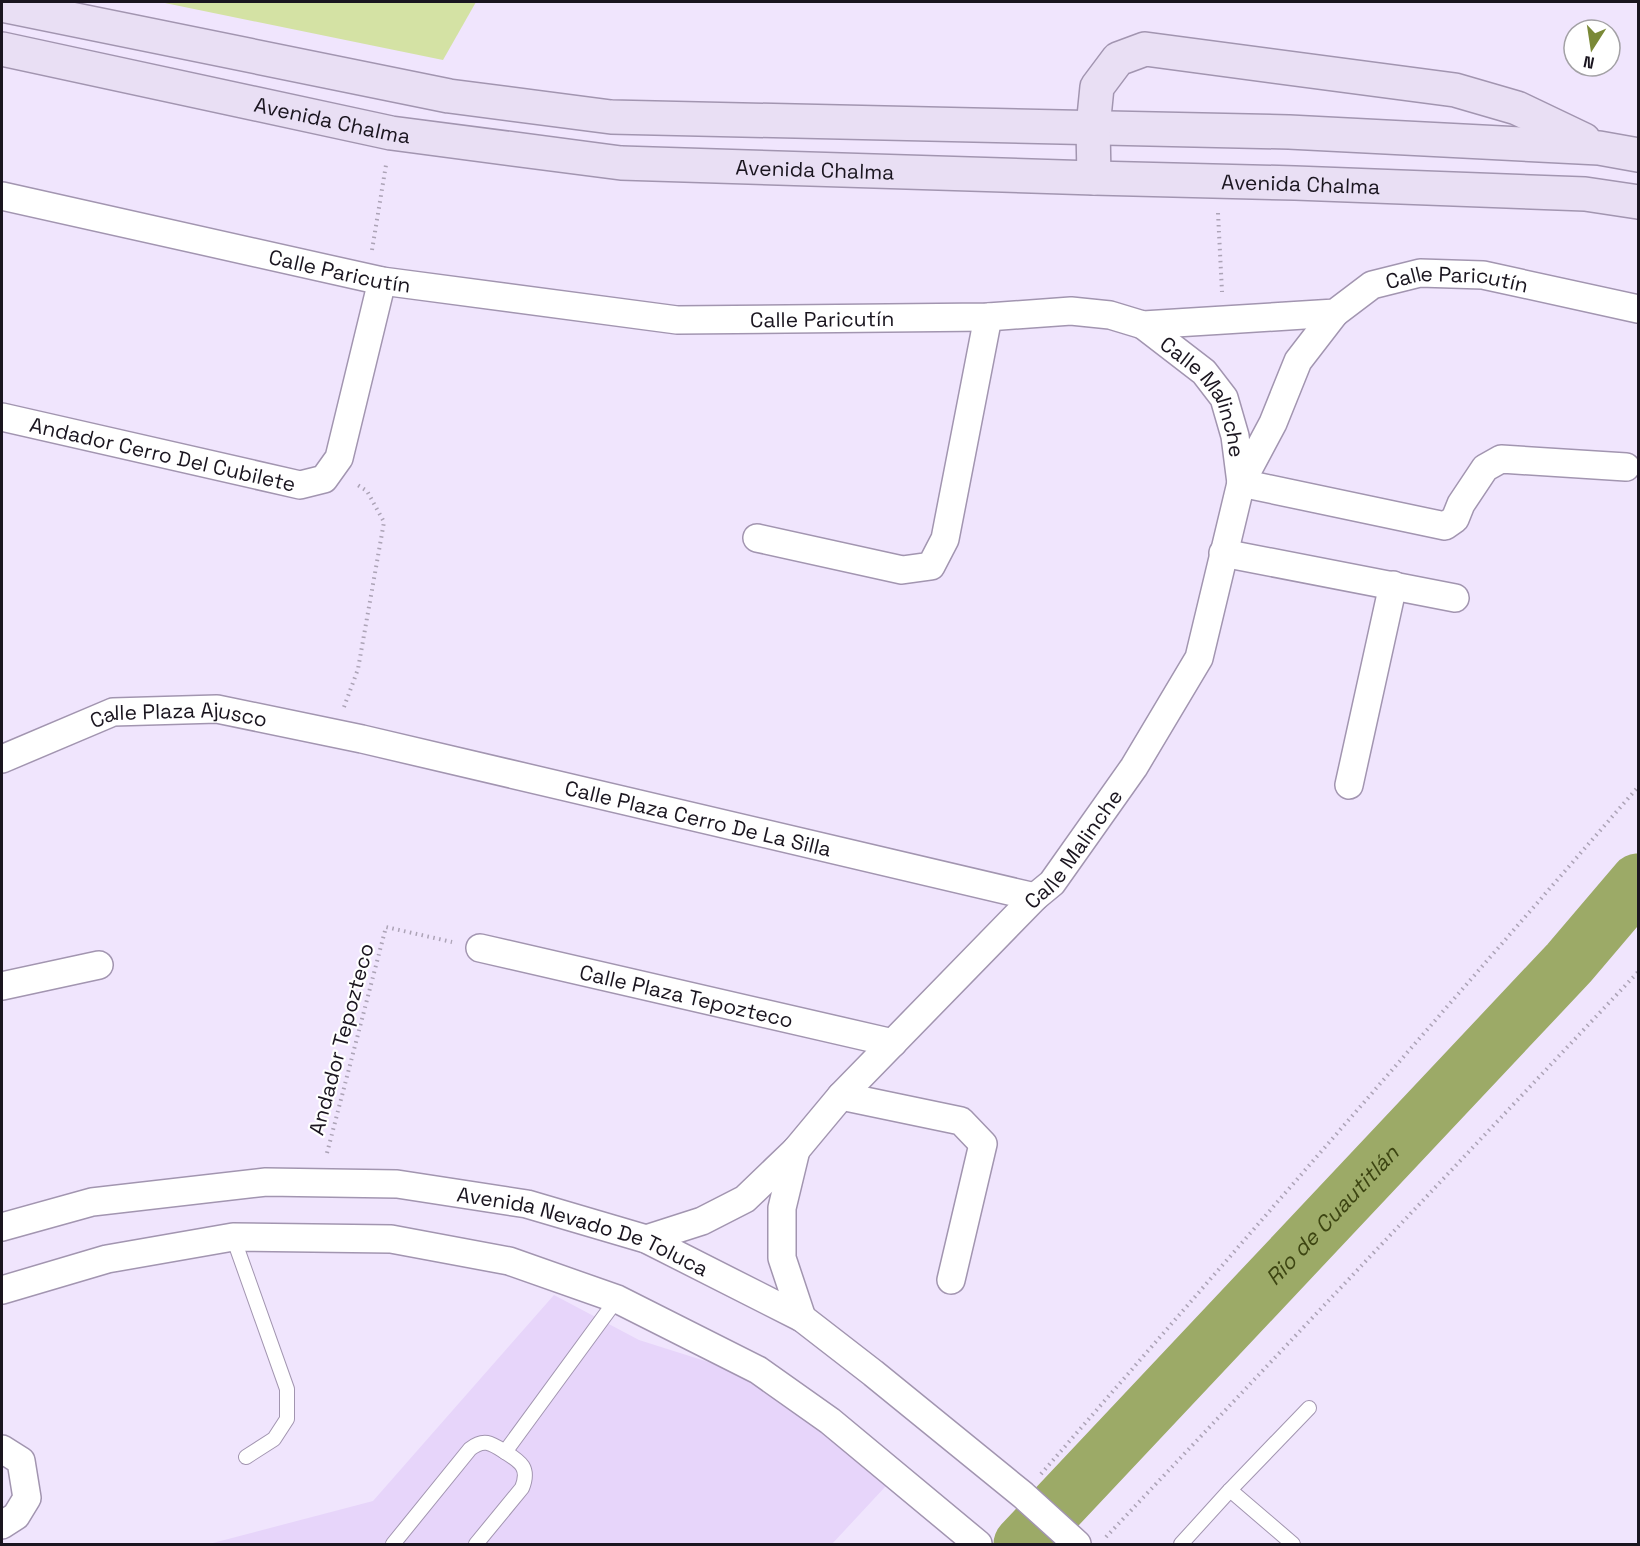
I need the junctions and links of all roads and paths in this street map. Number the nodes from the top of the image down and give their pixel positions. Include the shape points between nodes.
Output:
1 (2, 5) edge
2 (2, 49) edge
3 (1093, 127) junction
4 (391, 133) junction
5 (1599, 148) junction
6 (1638, 155) edge
7 (1094, 178) junction
8 (1217, 181) junction
9 (2, 196) edge
10 (1638, 202) edge
11 (375, 279) junction
12 (1638, 309) edge
13 (1335, 313) junction
14 (988, 317) junction
15 (1224, 320) junction
16 (1143, 325) junction
17 (2, 417) edge
18 (1626, 467) dead end
19 (328, 474) junction
20 (1241, 483) junction
21 (757, 538) dead end
22 (1223, 553) junction
23 (1393, 585) junction
24 (1455, 598) dead end
25 (334, 733) junction
26 (362, 739) joint
27 (2, 759) edge
28 (1349, 785) dead end
29 (1638, 787) edge
30 (1035, 897) junction
31 (480, 948) joint
32 (99, 965) dead end
33 (1638, 972) edge
34 (2, 986) edge
35 (893, 1043) junction
36 (841, 1096) junction
37 (796, 1150) junction
38 (319, 1183) junction
39 (2, 1227) edge
40 (234, 1237) junction
41 (646, 1239) junction
42 (951, 1280) dead end
43 (2, 1290) edge
44 (617, 1299) junction
45 (802, 1318) junction
46 (1309, 1408) dead end
47 (2, 1449) edge
48 (505, 1452) junction
49 (246, 1457) dead end
50 (1230, 1490) junction
51 (1023, 1495) junction
52 (2, 1525) edge
53 (975, 1542) edge
54 (393, 1545) edge
55 (476, 1545) edge
56 (1077, 1545) edge
57 (1099, 1545) edge
58 (1181, 1545) edge
59 (1293, 1545) edge

1 - 3 main road via 449,96 611,117
2 - 4 main road, Avenida Chalma
3 - 5 main road via 1289,132
3 - 5 main road via 1096,87 1118,59 1145,50 1455,90 1517,108
3 - 7 main road
4 - 7 main road, Avenida Chalma via 621,163
4 - 11 path
5 - 6 main road
7 - 8 main road, Avenida Chalma
8 - 10 main road, Avenida Chalma via 1585,194
8 - 15 path
9 - 11 street, Calle Paricutín
11 - 14 street, Calle Paricutín via 677,320
11 - 19 street via 339,458
12 - 13 street, Calle Paricutín via 1483,274 1420,273 1372,285
13 - 15 street, Calle Paricutín
13 - 20 street, Calle Malinche via 1298,361 1273,423
14 - 16 street, Calle Paricutín via 1071,311 1110,315
14 - 21 street via 945,539 931,566 902,570
15 - 16 street, Calle Paricutín
16 - 20 street, Calle Malinche via 1204,372 1224,398 1235,436
17 - 19 street, Andador Cerro Del Cubilete via 300,485
18 - 20 street via 1501,459 1485,468 1455,519 1445,526
19 - 25 path via 367,491 384,522 358,669
20 - 22 street, Calle Malinche
22 - 23 street
22 - 30 street, Calle Malinche via 1199,658 1134,766 1052,883
23 - 24 street
23 - 28 street
25 - 26 street, Calle Plaza Ajusco
25 - 27 street, Calle Plaza Ajusco via 217,709 113,712
26 - 30 street, Calle Plaza Cerro De La Silla
29 - 51 path
30 - 35 street, Calle Malinche
31 - 35 street, Calle Plaza Tepozteco
31 - 38 path, Andador Tepozteco via 386,927
32 - 34 street
33 - 57 path
35 - 36 street, Calle Malinche
36 - 37 street, Calle Malinche
36 - 42 street via 961,1121 982,1144
37 - 41 street, Calle Malinche via 745,1199 702,1221
37 - 45 street, Calle Malinche via 782,1208 782,1258
38 - 39 street, Avenida Nevado De Toluca via 266,1182 92,1202
38 - 41 street, Avenida Nevado De Toluca via 397,1184 527,1204
40 - 43 street via 107,1259
40 - 44 street via 392,1239 509,1261
40 - 49 lane via 287,1389 287,1419 274,1439
41 - 45 street, Avenida Nevado De Toluca
44 - 48 lane
44 - 53 street via 758,1370 830,1421
45 - 51 street, Avenida Nevado De Toluca
46 - 50 lane
47 - 52 street via 21,1461 27,1498 16,1516
48 - 54 lane via 486,1442 470,1449
48 - 55 lane via 518,1460 526,1478
50 - 58 lane
50 - 59 lane
51 - 56 street, Avenida Nevado De Toluca

